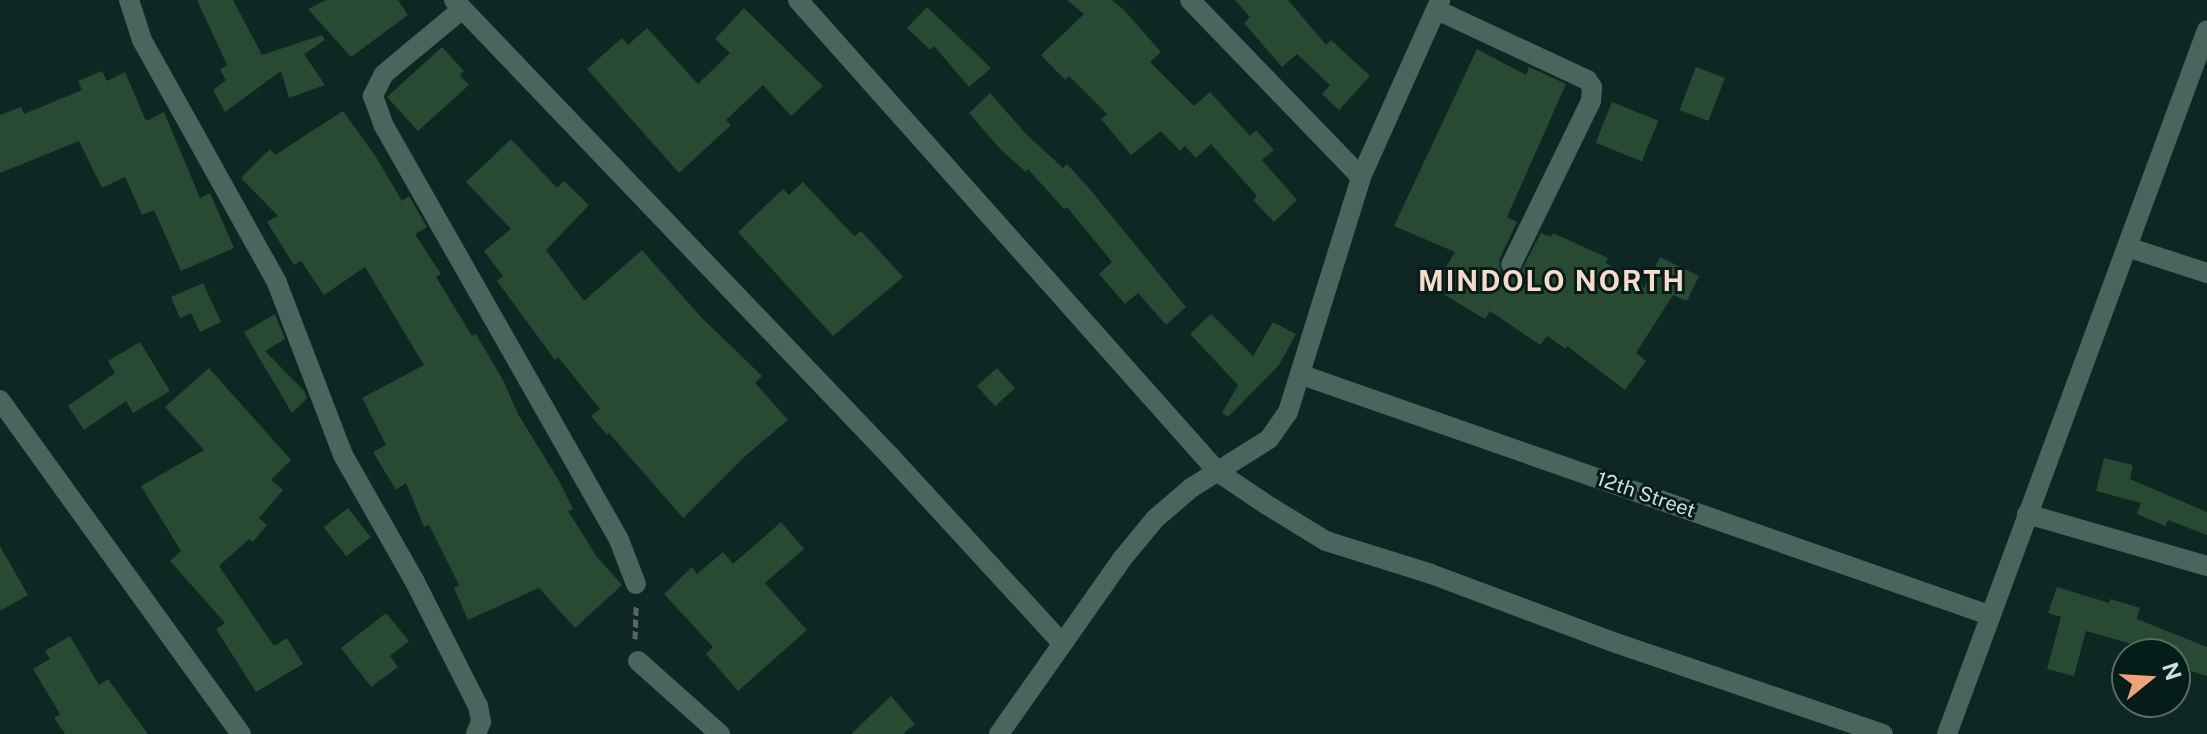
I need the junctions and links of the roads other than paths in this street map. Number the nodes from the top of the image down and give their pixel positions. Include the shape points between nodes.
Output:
1 (129, 0) edge
2 (798, 0) edge
3 (1190, 0) edge
4 (457, 5) edge
5 (1438, 5) edge
6 (2207, 30) edge
7 (1361, 177) junction
8 (2127, 247) junction
9 (1511, 265) dead end
10 (2207, 273) edge
11 (1302, 375) junction
12 (0, 400) edge
13 (1218, 472) junction
14 (2027, 514) junction
15 (2207, 566) edge
16 (636, 591) road end
17 (1989, 615) junction
18 (1063, 644) junction
19 (638, 661) road end
20 (241, 734) edge
21 (476, 734) edge
22 (720, 734) edge
23 (999, 734) edge
24 (1883, 734) edge
25 (1947, 734) edge

1 - 21 street via 142,40 277,283 343,455 478,706 481,722
2 - 13 street
3 - 7 street
4 - 16 street via 384,74 373,96 384,126 619,540
4 - 18 street via 693,247
5 - 7 street
5 - 9 street via 1592,87 1591,101
6 - 8 street
7 - 11 street
8 - 10 street
8 - 14 street
11 - 13 street via 1288,412 1269,439
11 - 17 street, 12th Street
12 - 20 street
13 - 18 street via 1155,519
13 - 24 street via 1326,541
14 - 15 street
14 - 17 street
17 - 25 street
18 - 23 street
19 - 22 street

